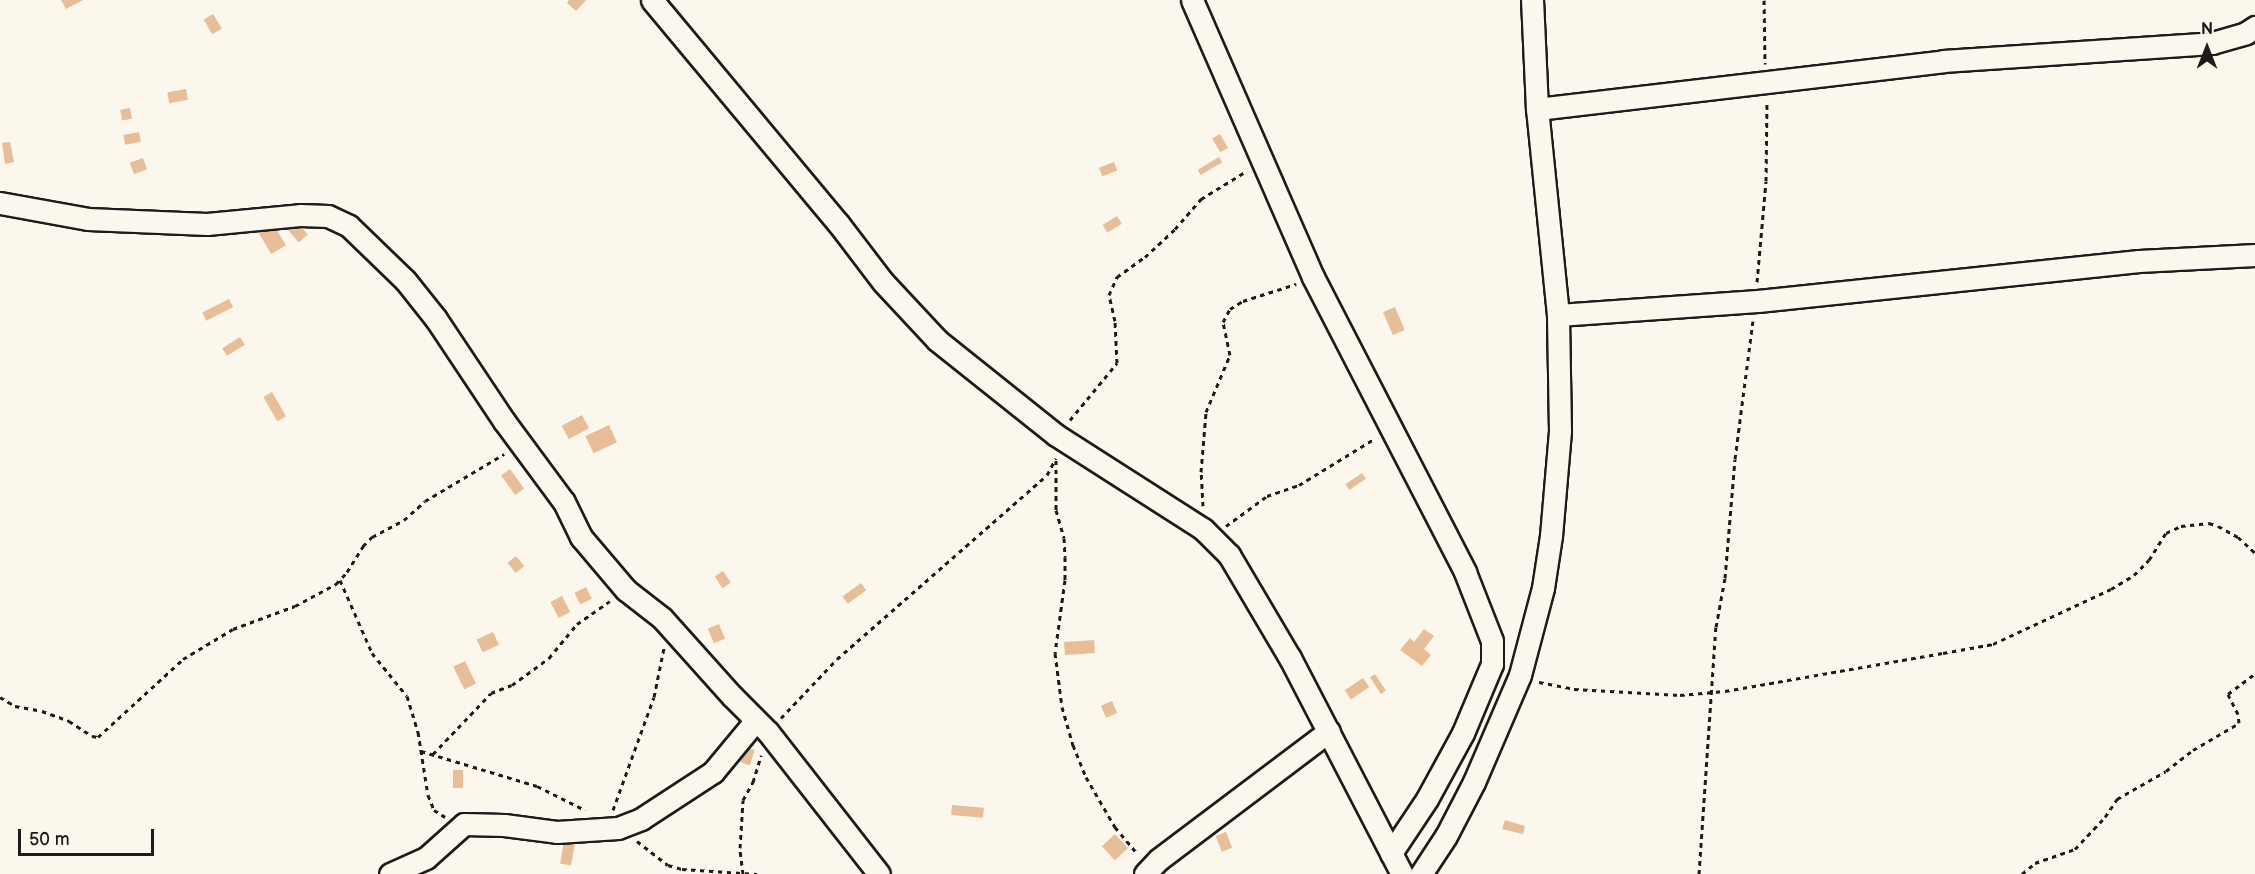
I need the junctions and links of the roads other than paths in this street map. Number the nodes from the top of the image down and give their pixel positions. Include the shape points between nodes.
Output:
1 (652, 0) edge
2 (1192, 0) edge
3 (1532, 0) edge
4 (2255, 27) edge
5 (1537, 109) junction
6 (0, 203) edge
7 (2255, 255) edge
8 (1558, 315) junction
9 (762, 726) junction
10 (1329, 731) junction
11 (1391, 853) junction
12 (1148, 871) edge
13 (390, 874) edge
14 (879, 874) edge
15 (1402, 874) edge
16 (1421, 874) edge

1 - 10 street via 883,282 937,340 1059,444 1207,533 1228,555
2 - 11 street via 1313,278 1470,582 1492,641 1492,664 1463,733 1427,799
3 - 5 street
4 - 5 street via 2212,43 1943,61
5 - 8 street
6 - 9 street via 88,219 207,224 300,215 328,216 349,226 405,280 436,319 564,502 581,537 626,590 669,625
7 - 8 street via 2050,269 1758,301
8 - 16 street via 1560,430 1543,588 1520,675 1474,782
9 - 13 street via 713,772 641,819 618,828 557,832 464,824 426,858
9 - 14 street
10 - 11 street
10 - 12 street
11 - 15 street

